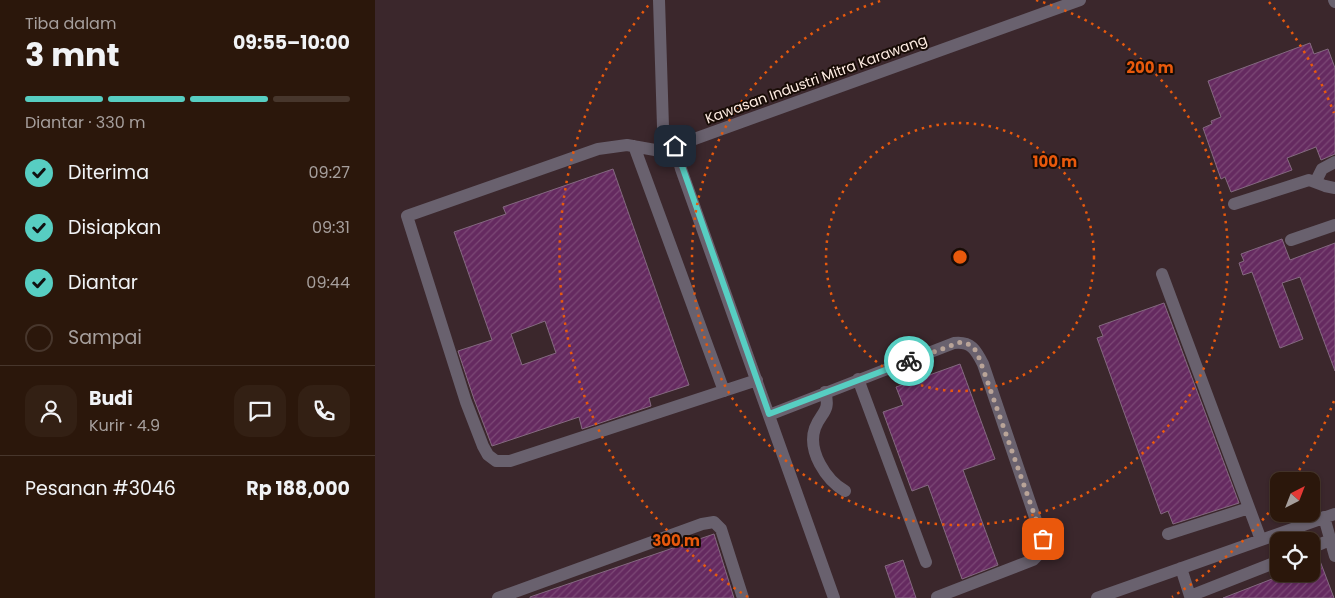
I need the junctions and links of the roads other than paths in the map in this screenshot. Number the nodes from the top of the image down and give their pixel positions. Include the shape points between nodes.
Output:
1 (659, 0) edge
2 (1080, 0) edge
3 (634, 146) junction
4 (673, 146) junction
5 (1335, 162) edge
6 (1317, 181) junction
7 (1335, 188) edge
8 (1234, 204) dead end
9 (1335, 225) edge
10 (1291, 240) dead end
11 (1162, 274) dead end
12 (858, 379) junction
13 (757, 380) junction
14 (724, 391) junction
15 (825, 392) junction
16 (769, 414) junction
17 (845, 491) dead end
18 (1249, 508) junction
19 (1330, 516) edge
20 (1168, 534) dead end
21 (1261, 540) junction
22 (1330, 540) junction
23 (1320, 544) edge
24 (1335, 556) edge
25 (926, 562) dead end
26 (1270, 565) edge
27 (1181, 568) junction
28 (937, 597) edge
29 (498, 598) edge
30 (743, 598) edge
31 (834, 598) edge
32 (1097, 598) edge

1 - 4 street via 663,127
2 - 4 street, Kawasan Industri Mitra Karawang
3 - 4 street, Kawasan Industri Mitra Karawang via 655,150
3 - 14 street
3 - 14 street, Kawasan Industri Mitra Karawang via 597,149 408,215 466,402 488,455 502,463
4 - 13 street
5 - 6 street via 1322,169
6 - 7 street
6 - 8 street via 1309,180
9 - 10 street
11 - 18 street
12 - 15 street
12 - 25 street
12 - 28 street via 961,342 971,345 977,352 986,373 1043,539 1043,550 1033,560
13 - 14 street
13 - 16 street
15 - 16 street
15 - 17 street via 828,401 826,411 816,425 812,440 814,450 830,480
16 - 31 street
18 - 20 street
18 - 21 street
19 - 21 street
19 - 22 street
21 - 27 street
22 - 23 street
22 - 24 street
26 - 27 street via 1190,596
27 - 32 street
29 - 30 street via 630,548 714,522 721,529

